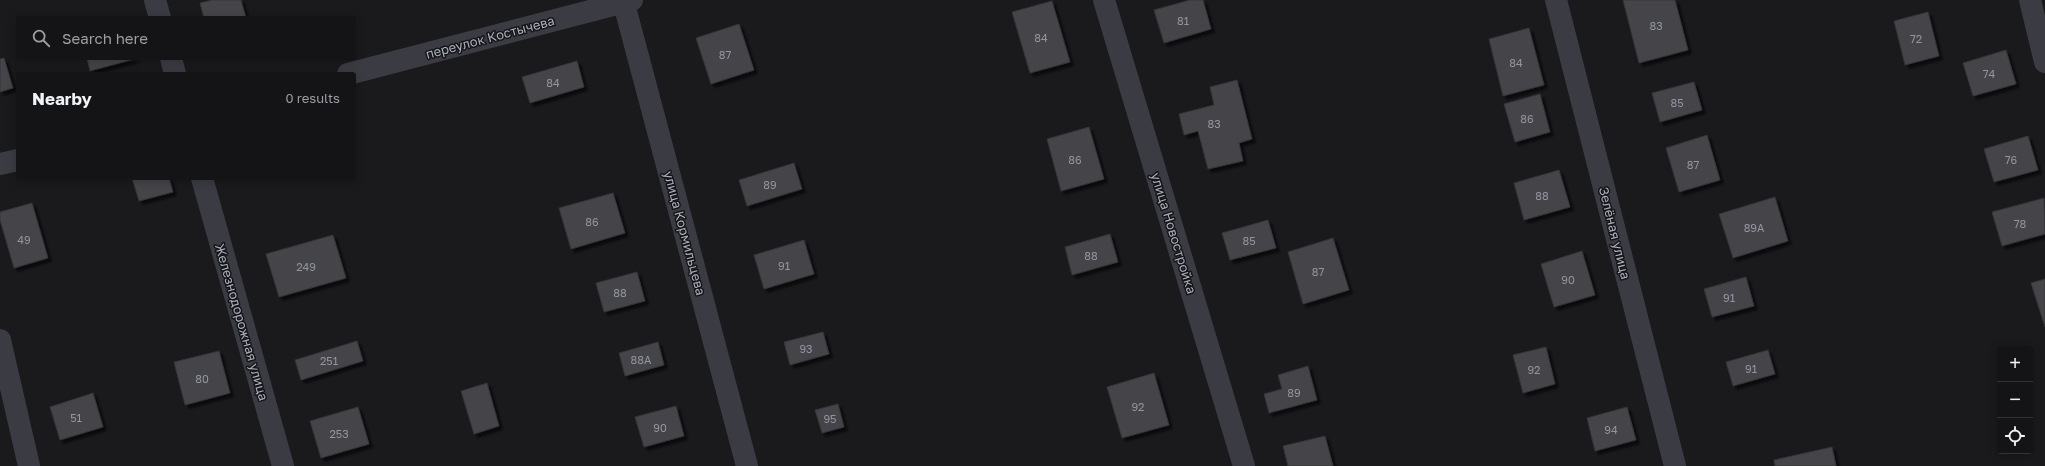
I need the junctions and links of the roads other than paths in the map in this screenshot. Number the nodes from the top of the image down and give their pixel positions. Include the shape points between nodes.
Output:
1 (155, 0) edge
2 (1104, 0) edge
3 (1556, 0) edge
4 (2030, 0) edge
5 (626, 1) edge
6 (159, 16) edge
7 (172, 60) edge
8 (2045, 62) edge
9 (174, 72) edge
10 (356, 72) edge
11 (16, 160) edge
12 (0, 164) edge
13 (203, 180) edge
14 (0, 340) edge
15 (29, 466) edge
16 (283, 466) edge
17 (747, 466) edge
18 (1244, 466) edge
19 (1674, 466) edge

1 - 6 street
2 - 18 street, улица Новостройка
3 - 19 street, Зелёная улица
4 - 8 street
5 - 10 street, переулок Костычева
5 - 17 street, улица Кормильцева
7 - 9 street
11 - 12 street
13 - 16 street, Железнодорожная улица
14 - 15 street

